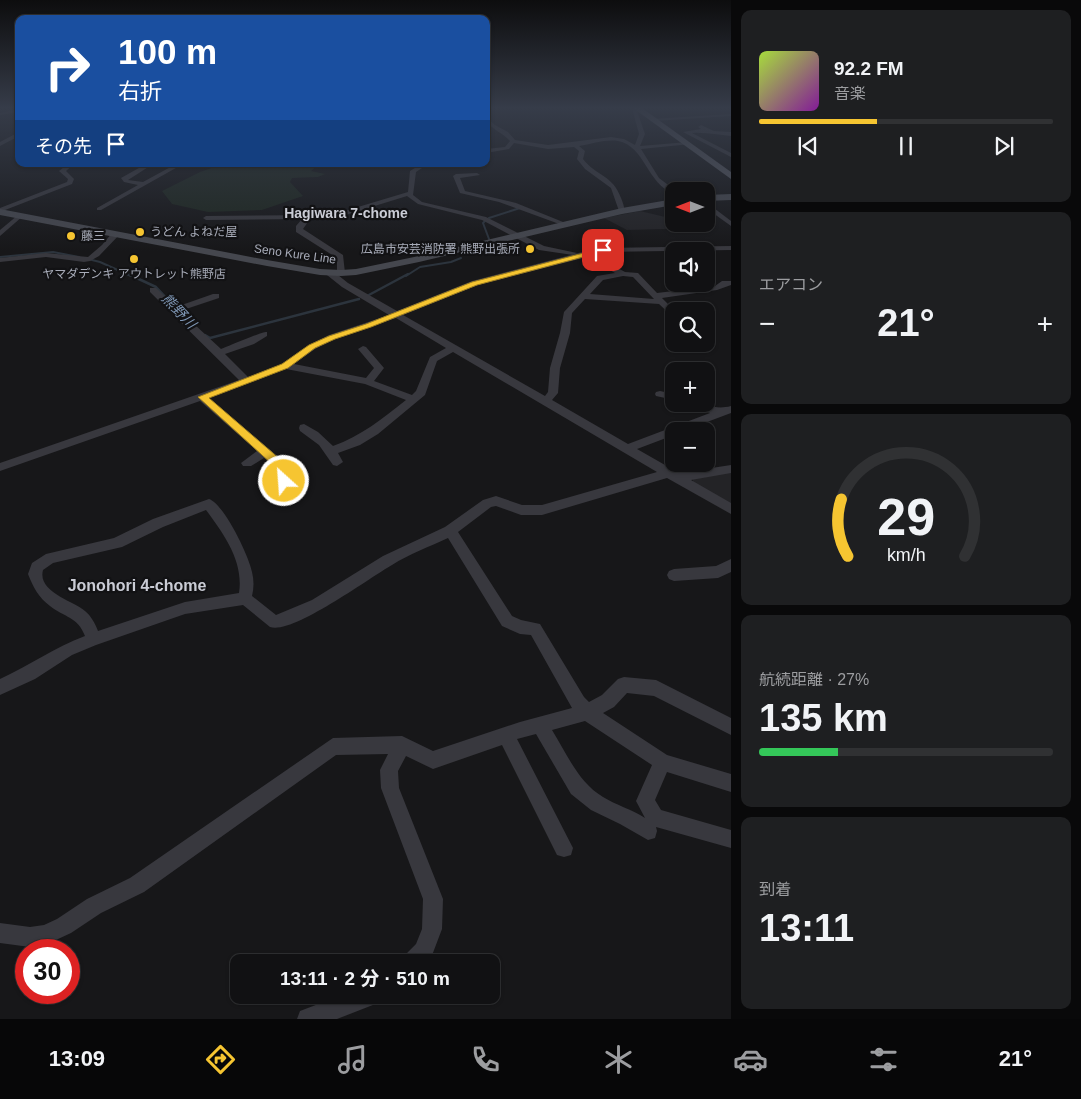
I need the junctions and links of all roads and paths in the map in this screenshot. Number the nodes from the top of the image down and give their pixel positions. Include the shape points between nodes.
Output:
1 (581, 156) edge
2 (642, 156) edge
3 (704, 156) edge
4 (67, 167) edge
5 (144, 167) edge
6 (174, 167) edge
7 (420, 167) edge
8 (477, 175) dead end
9 (731, 176) edge
10 (142, 184) junction
11 (665, 187) edge
12 (411, 193) junction
13 (731, 196) edge
14 (715, 197) edge
15 (665, 204) edge
16 (99, 209) dead end
17 (0, 211) edge
18 (622, 211) junction
19 (715, 211) edge
20 (20, 216) junction
21 (206, 218) dead end
22 (307, 218) junction
23 (564, 224) junction
24 (731, 224) edge
25 (0, 234) edge
26 (116, 234) junction
27 (518, 236) junction
28 (731, 248) edge
29 (583, 254) junction
30 (0, 260) edge
31 (336, 273) junction
32 (623, 274) junction
33 (731, 283) edge
34 (153, 290) dead end
35 (216, 296) dead end
36 (582, 296) junction
37 (658, 299) junction
38 (665, 306) edge
39 (175, 310) junction
40 (396, 314) junction
41 (264, 334) dead end
42 (453, 348) junction
43 (364, 349) dead end
44 (219, 352) junction
45 (285, 366) junction
46 (246, 381) junction
47 (368, 382) junction
48 (660, 394) dead end
49 (665, 395) edge
50 (202, 397) junction
51 (413, 399) junction
52 (545, 402) junction
53 (726, 411) edge
54 (304, 428) dead end
55 (625, 449) junction
56 (332, 451) junction
57 (265, 452) junction
58 (337, 462) dead end
59 (247, 463) dead end
60 (0, 467) edge
61 (731, 469) edge
62 (672, 476) junction
63 (284, 481) dead end
64 (731, 509) edge
65 (450, 531) junction
66 (731, 565) edge
67 (674, 575) dead end
68 (245, 598) junction
69 (94, 639) junction
70 (0, 687) edge
71 (587, 712) junction
72 (540, 725) junction
73 (731, 727) edge
74 (506, 735) junction
75 (402, 745) junction
76 (663, 762) junction
77 (731, 782) edge
78 (648, 831) dead end
79 (731, 839) edge
80 (564, 848) dead end
81 (0, 933) edge
82 (421, 954) edge
83 (347, 1004) edge
84 (308, 1019) edge

1 - 18 street via 587,168 614,188
2 - 11 street
3 - 9 main road
4 - 17 street via 62,171 70,183
5 - 10 street via 124,178
6 - 10 street
7 - 12 street via 411,176
8 - 23 street via 456,176 462,192 516,204
10 - 16 street
12 - 22 street via 344,215
12 - 27 street via 410,196 420,203 484,218
13 - 14 main road
15 - 18 main road, Seno Kure Line
17 - 20 main road, Seno Kure Line
18 - 23 main road, Seno Kure Line
19 - 24 street
20 - 25 street
20 - 26 main road, Seno Kure Line
21 - 22 street
22 - 31 street via 299,230 337,252 340,258
23 - 27 main road, Seno Kure Line
26 - 30 street via 100,254 86,261 48,254
26 - 31 main road, Seno Kure Line
27 - 29 street via 548,249
27 - 31 main road, Seno Kure Line via 356,272
28 - 29 street via 603,250
29 - 32 street
29 - 40 street via 475,283
31 - 40 street via 345,285
32 - 36 street via 600,278
32 - 37 street via 635,275
33 - 37 street
34 - 39 street
35 - 39 street
36 - 37 street
36 - 52 street via 568,312 555,368 553,393
37 - 38 street
39 - 44 street
40 - 42 street
40 - 45 street via 312,347
41 - 44 street
42 - 51 street via 433,359 420,392
42 - 52 street
43 - 47 street via 379,368
44 - 46 street
45 - 46 street
45 - 47 street
46 - 50 street
47 - 51 street
48 - 49 street
50 - 57 street
50 - 60 street
51 - 56 street via 374,432
52 - 55 street
53 - 55 street
54 - 56 street
55 - 62 street
56 - 58 street
57 - 59 street
57 - 63 street via 278,463
61 - 62 street
62 - 64 street
62 - 65 street via 531,512 496,501 487,503
65 - 68 street via 388,560 317,605 283,620 275,622
65 - 71 street via 507,621 535,629 578,703
66 - 67 street via 718,572
68 - 69 street via 185,608
68 - 69 street via 248,586 244,564 209,504 117,543 50,558 37,567 35,574 48,596 78,612 90,626
69 - 70 street
71 - 72 street
71 - 73 street via 608,701 624,685 656,688
71 - 76 street
72 - 74 street
72 - 78 street via 577,788 597,804 627,817
74 - 75 street via 433,760
74 - 80 street
75 - 81 street via 333,747 138,885 45,935 30,937
75 - 82 street via 389,770 390,788 433,899 432,929
76 - 77 street
76 - 79 street via 645,801 655,818
83 - 84 street

